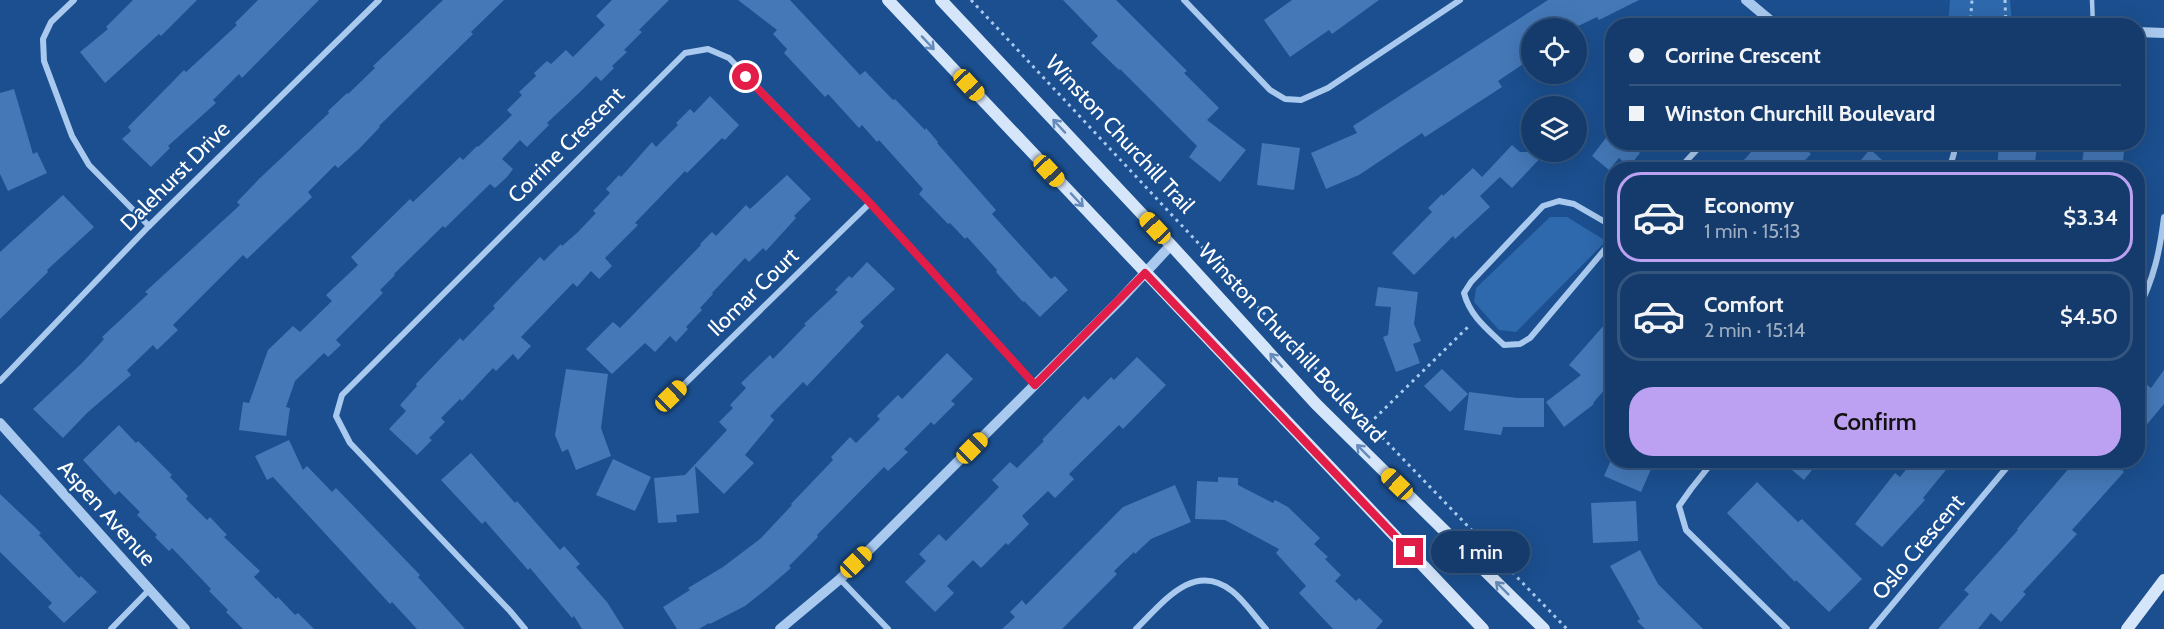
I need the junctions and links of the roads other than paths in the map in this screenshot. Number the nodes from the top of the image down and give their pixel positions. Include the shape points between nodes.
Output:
1 (74, 0) edge
2 (379, 0) edge
3 (888, 0) edge
4 (941, 0) edge
5 (1184, 0) edge
6 (1460, 0) edge
7 (1746, 0) edge
8 (2092, 0) edge
9 (1768, 18) edge
10 (2093, 18) edge
11 (2145, 32) edge
12 (2164, 33) edge
13 (1697, 150) edge
14 (1685, 162) edge
15 (870, 203) junction
16 (2164, 217) edge
17 (1605, 222) edge
18 (149, 226) junction
19 (1171, 245) junction
20 (1605, 249) edge
21 (2162, 253) edge
22 (1145, 273) junction
23 (2145, 296) edge
24 (0, 381) edge
25 (1035, 385) junction
26 (662, 406) dead end
27 (0, 423) edge
28 (1708, 468) edge
29 (2006, 468) edge
30 (840, 579) junction
31 (2164, 580) edge
32 (149, 590) junction
33 (111, 629) edge
34 (185, 629) edge
35 (525, 629) edge
36 (780, 629) edge
37 (888, 629) edge
38 (1136, 629) edge
39 (1266, 629) edge
40 (1483, 629) edge
41 (1544, 629) edge
42 (1787, 629) edge
43 (1872, 629) edge
44 (2127, 629) edge

1 - 18 street via 51,22 43,39 44,61 72,136 89,165
2 - 18 street, Dalehurst Drive
3 -> 22 main road
19 -> 4 main road, Winston Churchill Boulevard
5 - 6 street via 1270,90 1285,99 1301,100 1328,88
7 - 9 street
8 - 10 lane
11 - 12 street
13 - 14 street
15 - 25 street, Corrine Crescent
15 - 26 street, Ilomar Court
15 - 35 street, Corrine Crescent via 729,58 708,49 685,53 342,395 336,416 350,443
16 - 21 street
17 - 20 street via 1574,204 1559,201 1543,206 1472,282 1464,293 1467,307 1504,345 1520,345
18 - 24 street, Dalehurst Drive
19 - 22 street
41 -> 19 main road, Winston Churchill Boulevard via 1316,404
21 - 23 street
22 - 25 street
22 - 40 main road
25 - 30 street
27 - 32 street, Aspen Avenue
28 - 42 street via 1679,506 1686,530
29 - 43 street, Oslo Crescent
30 - 36 street
30 - 37 street
31 - 44 main road
32 - 33 street
32 - 34 street, Aspen Avenue
38 - 39 street via 1176,590 1204,579 1220,582 1233,591

